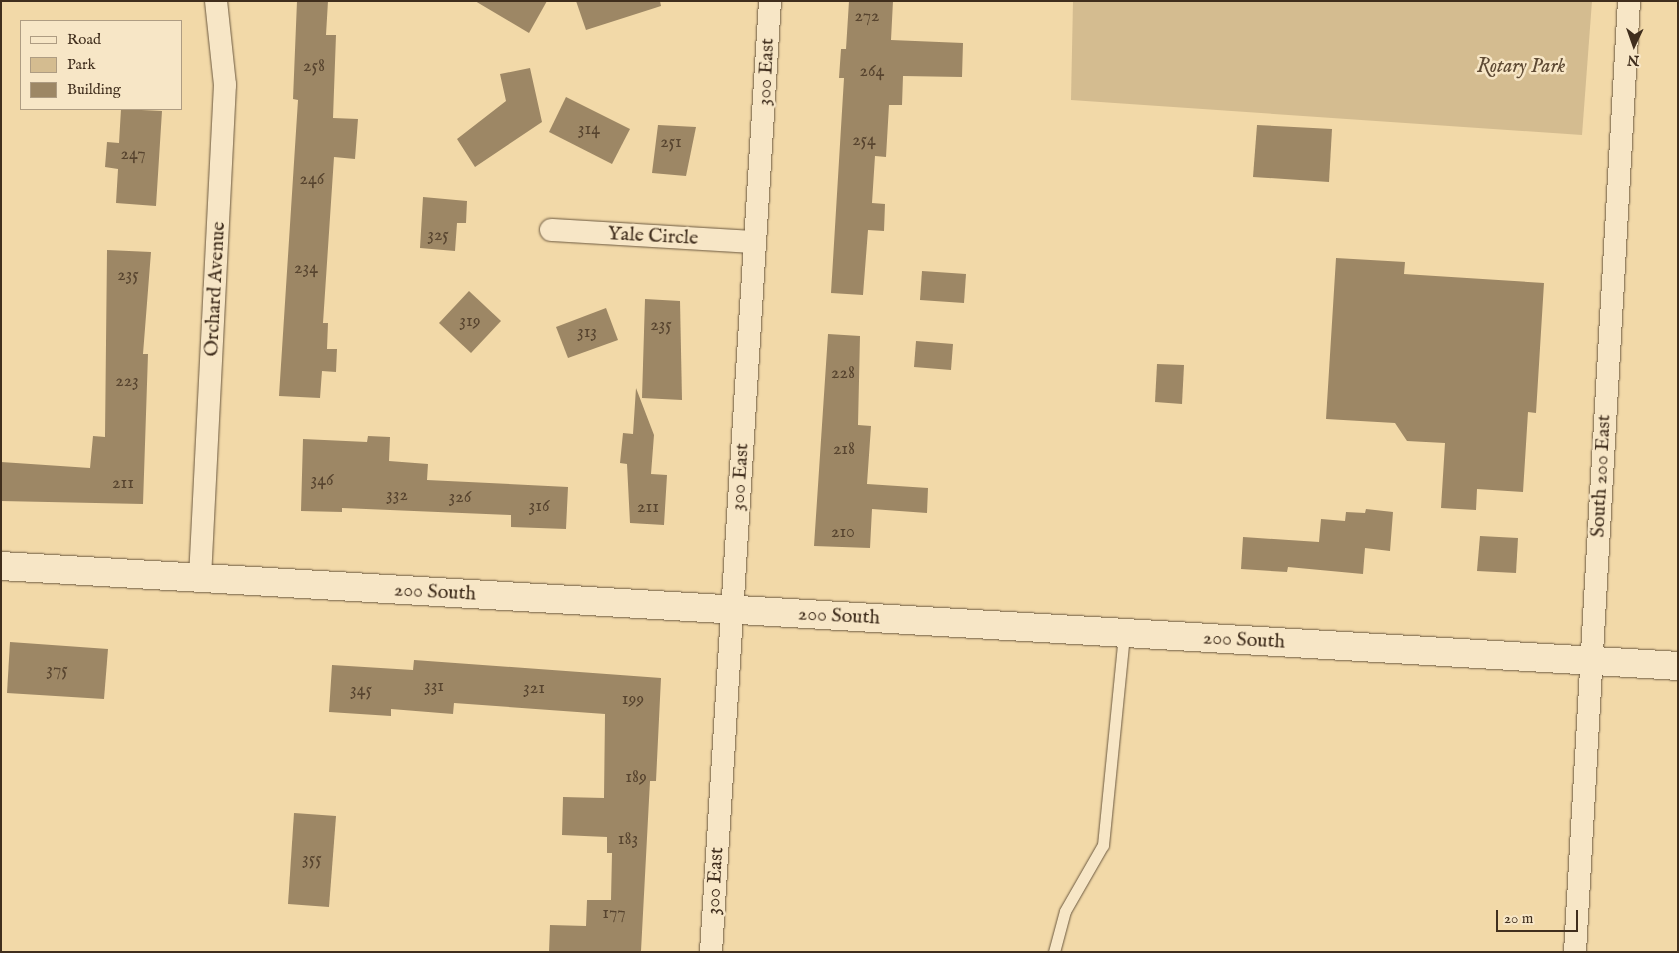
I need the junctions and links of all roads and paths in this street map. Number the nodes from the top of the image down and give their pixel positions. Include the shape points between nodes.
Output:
1 (216, 1) edge
2 (770, 1) edge
3 (1629, 1) edge
4 (551, 230) dead end
5 (755, 242) junction
6 (1, 566) edge
7 (200, 578) junction
8 (732, 610) junction
9 (1124, 633) junction
10 (1591, 661) junction
11 (1678, 666) edge
12 (711, 952) edge
13 (1054, 952) edge
14 (1574, 952) edge

1 - 7 street, Orchard Avenue via 225,85
2 - 5 street, 300 East
3 - 10 street, South 200 East
4 - 5 street, Yale Circle
5 - 8 street, 300 East
6 - 7 street, 200 South
7 - 8 street, 200 South
8 - 9 street, 200 South
8 - 12 street, 300 East
9 - 10 street, 200 South
9 - 13 lane via 1103,845 1065,911
10 - 11 street, 200 South
10 - 14 street, South 200 East

